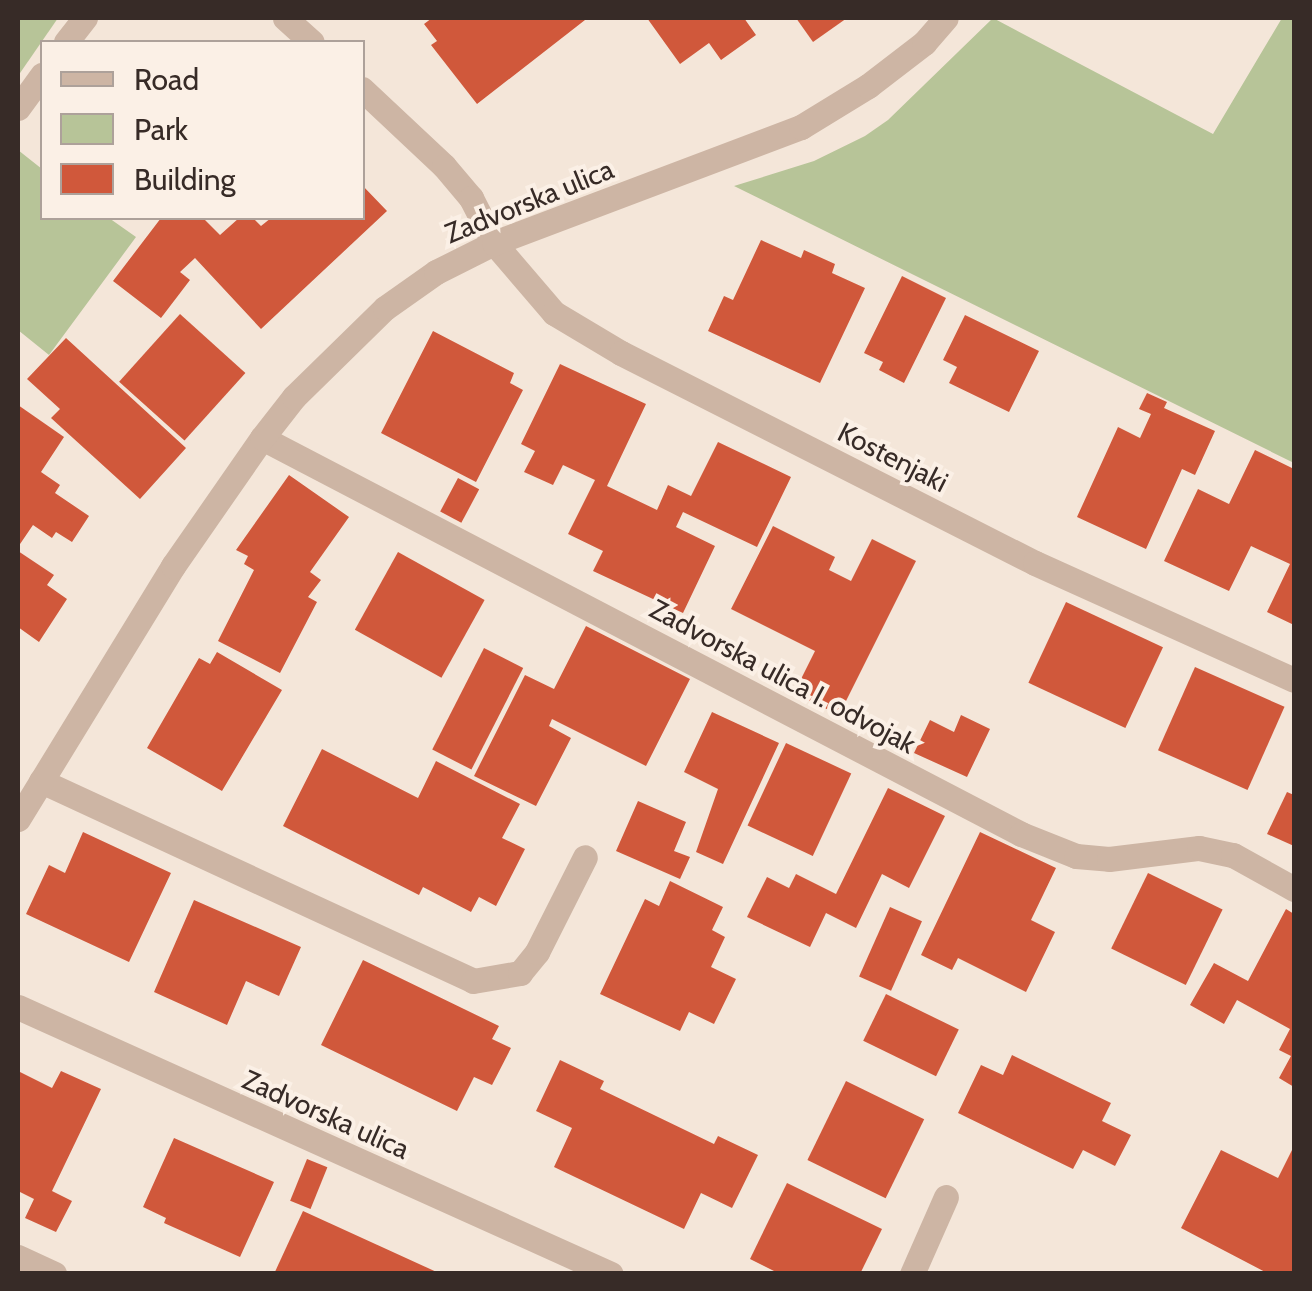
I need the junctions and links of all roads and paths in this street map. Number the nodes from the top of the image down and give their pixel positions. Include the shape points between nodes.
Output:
1 (85, 18) edge
2 (285, 18) edge
3 (946, 18) edge
4 (68, 40) edge
5 (310, 40) edge
6 (40, 78) edge
7 (365, 91) edge
8 (18, 108) edge
9 (494, 243) junction
10 (262, 438) junction
11 (1294, 680) edge
12 (41, 781) junction
13 (18, 819) edge
14 (584, 857) dead end
15 (1294, 889) edge
16 (18, 1006) edge
17 (946, 1197) dead end
18 (18, 1256) edge
19 (54, 1274) edge
20 (612, 1274) edge
21 (912, 1274) edge

1 - 4 street
2 - 5 street
3 - 9 street, Zadvorska ulica via 868,86 801,127
6 - 8 street
7 - 9 street, Kostenjaki via 472,198
9 - 10 street, Zadvorska ulica via 385,308
9 - 11 street, Kostenjaki via 554,313 621,353 1035,562
10 - 12 street, Zadvorska ulica via 162,582
10 - 15 street, Zadvorska ulica I. odvojak via 1021,834 1076,856 1110,859 1199,848 1233,855
12 - 13 street, Zadvorska ulica
12 - 14 street via 473,980 520,973
16 - 20 street, Zadvorska ulica
17 - 21 street
18 - 19 street

